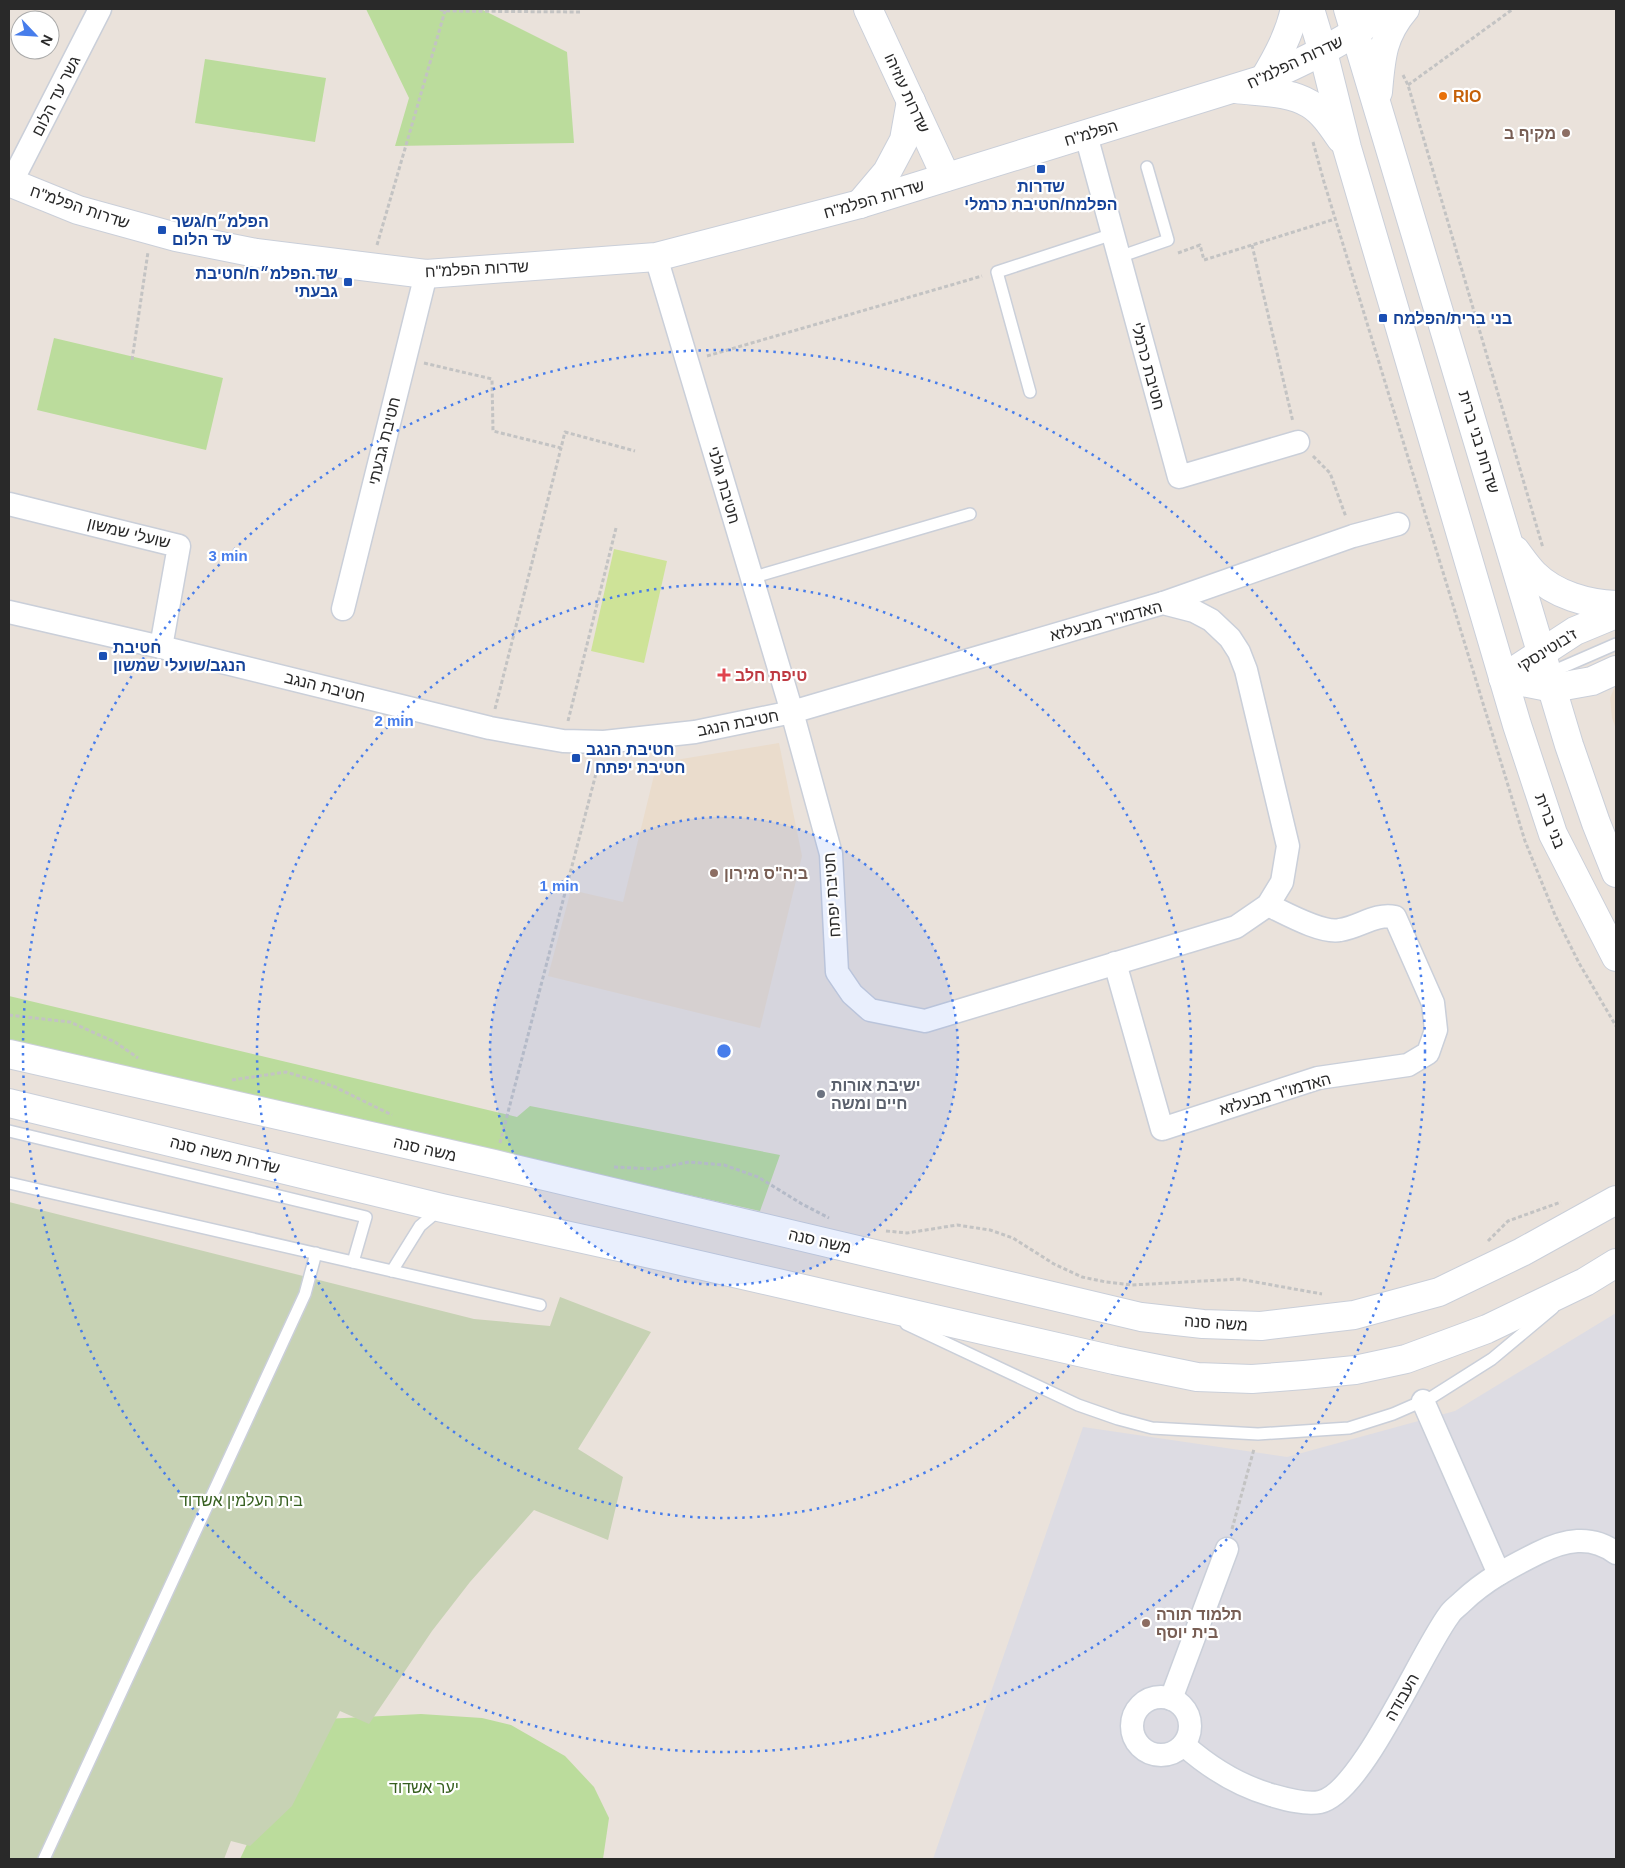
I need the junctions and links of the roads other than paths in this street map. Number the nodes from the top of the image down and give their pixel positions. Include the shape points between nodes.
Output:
1 (100, 9) edge
2 (868, 9) edge
3 (1295, 9) edge
4 (1310, 9) edge
5 (1388, 9) edge
6 (1405, 9) edge
7 (1351, 21) edge
8 (1323, 52) junction
9 (1264, 79) junction
10 (1236, 89) junction
11 (911, 101) junction
12 (1377, 106) junction
13 (1086, 135) junction
14 (1347, 148) junction
15 (1147, 167) dead end
16 (946, 177) junction
17 (10, 183) edge
18 (860, 204) junction
19 (1113, 234) junction
20 (656, 257) junction
21 (1119, 257) junction
22 (426, 274) junction
23 (1030, 392) dead end
24 (1298, 442) road end
25 (9, 504) edge
26 (970, 514) dead end
27 (1398, 524) dead end
28 (1509, 544) junction
29 (751, 578) junction
30 (1163, 603) junction
31 (1616, 605) edge
32 (343, 609) dead end
33 (9, 612) edge
34 (1616, 614) edge
35 (1616, 644) edge
36 (161, 647) junction
37 (1616, 670) edge
38 (1547, 672) junction
39 (1503, 678) junction
40 (792, 712) junction
41 (1616, 873) edge
42 (1268, 905) junction
43 (1616, 957) edge
44 (1115, 963) junction
45 (870, 1010) joint
46 (9, 1054) edge
47 (9, 1103) edge
48 (9, 1131) edge
49 (9, 1183) edge
50 (1616, 1200) edge
51 (442, 1208) junction
52 (316, 1254) junction
53 (353, 1262) junction
54 (1616, 1263) edge
55 (392, 1271) junction
56 (1585, 1282) junction
57 (860, 1301) junction
58 (540, 1305) dead end
59 (1423, 1401) junction
60 (1226, 1549) road end
61 (1616, 1553) edge
62 (1499, 1574) junction
63 (1171, 1699) junction
64 (1184, 1745) junction
65 (44, 1859) edge

1 - 17 street, גשר עד הלום
2 - 11 main road, שדרות עוזיהו
3 - 9 main road via 1281,51
4 - 8 main road
5 - 7 main road, שדרות הפלמ"ח
6 - 12 main road via 1384,41
7 - 8 main road, שדרות הפלמ"ח
7 - 12 main road, שדרות בני ברית
8 - 9 main road, שדרות הפלמ"ח
8 - 14 main road
9 - 10 main road, שדרות הפלמ"ח
10 - 13 main road, הפלמ"ח
10 - 14 main road via 1296,97 1310,104 1324,116
11 - 16 main road, שדרות עוזיהו
11 - 18 main road via 904,140 887,172
12 - 28 main road, שדרות בני ברית
13 - 16 main road, הפלמ"ח
13 - 19 street, חטיבת כרמלי
14 - 39 main road
15 - 21 lane via 1168,240
16 - 18 main road, שדרות הפלמ"ח
17 - 22 main road, שדרות הפלמ"ח via 78,210 151,231 256,252
18 - 20 main road, שדרות הפלמ"ח
19 - 21 street, חטיבת כרמלי
19 - 23 lane via 997,272
20 - 22 main road, שדרות הפלמ"ח
20 - 29 street, חטיבת גולני
21 - 24 street, חטיבת כרמלי via 1179,477
22 - 32 street, חטיבת גבעתי
25 - 36 street, שועלי שמשון via 179,546
26 - 29 lane
27 - 30 street via 1353,536
28 - 31 main road via 1534,574 1564,594 1596,604
28 - 38 main road, שדרות בני ברית
29 - 40 street, חטיבת גולני
30 - 40 street, האדמו"ר מבעלזא
30 - 42 street, האדמו"ר מבעלזא via 1194,610 1210,620 1230,638 1246,670 1288,846 1282,882
33 - 36 street, חטיבת הנגב
34 - 38 main road, ז'בוטינסקי via 1575,631
35 - 38 lane
36 - 40 street, חטיבת הנגב via 490,728 563,741 604,742 695,732
37 - 38 main road, ז'בוטינסקי via 1592,681
38 - 39 main road, ז'בוטינסקי
38 - 39 main road, ז'בוטינסקי
38 - 41 main road, שדרות בני ברית via 1575,764
39 - 43 main road, בני ברית via 1553,834
40 - 45 street, חטיבת יפתח via 831,854 837,972 852,994
42 - 44 street, האדמו"ר מבעלזא via 1236,927
42 - 44 street, האדמו"ר מבעלזא via 1316,927 1339,931 1385,915 1396,917 1433,1003 1436,1030 1428,1052 1408,1065 1318,1078 1162,1129
44 - 45 street, האדמו"ר מבעלזא via 925,1021
46 - 50 main road, משה סנה via 499,1147 1141,1317 1203,1324 1261,1326 1354,1315 1439,1292 1522,1252
47 - 51 main road, שדרות משה סנה
48 - 53 lane via 366,1217
49 - 52 lane
51 - 55 lane via 420,1226
51 - 57 main road
52 - 53 lane
52 - 65 lane via 305,1294
53 - 55 lane
54 - 56 main road
55 - 58 lane
56 - 57 main road via 1487,1329 1406,1359 1355,1370 1252,1379 1197,1377
56 - 59 lane via 1492,1359
57 - 59 lane via 1078,1405 1152,1428 1258,1434 1349,1428
59 - 62 street
60 - 63 street
61 - 62 street, העבודה via 1596,1543 1577,1540 1556,1544
62 - 64 street, העבודה via 1480,1585 1449,1614 1368,1755 1334,1796 1319,1802 1302,1802 1250,1789 1203,1762
63 - 64 street via 1179,1703 1189,1718 1190,1728
63 - 64 street via 1152,1699 1137,1711 1133,1720 1135,1739 1140,1747 1158,1755 1168,1755

